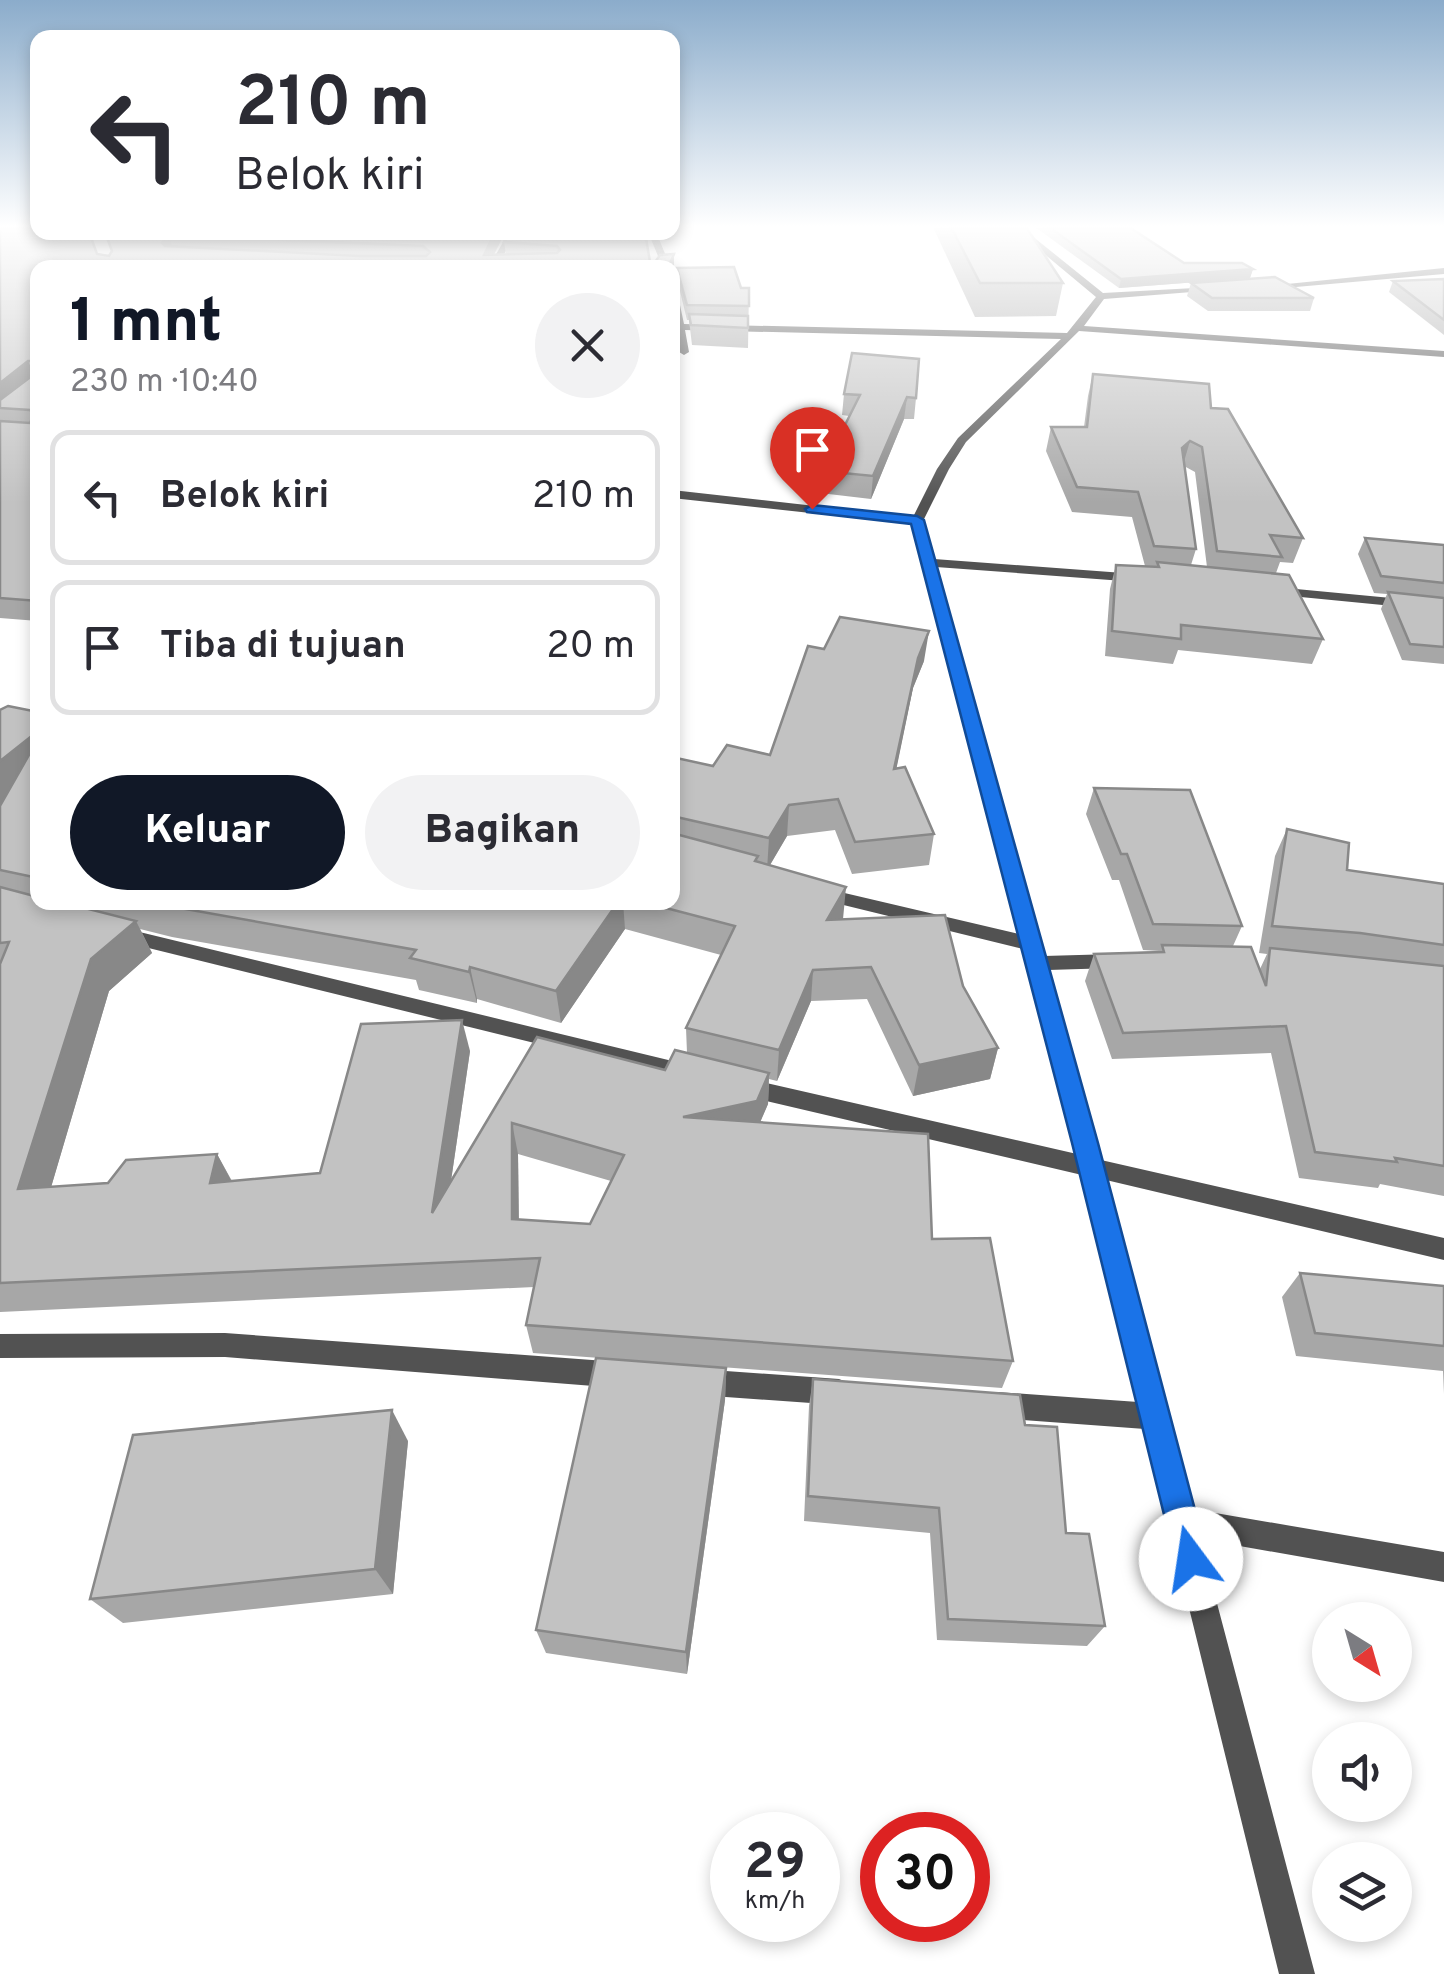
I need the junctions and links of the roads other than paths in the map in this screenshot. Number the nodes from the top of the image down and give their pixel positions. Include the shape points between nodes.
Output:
1 (1081, 319) edge
2 (680, 327) edge
3 (1070, 332) junction
4 (680, 335) edge
5 (684, 352) dead end
6 (1444, 354) edge
7 (680, 495) edge
8 (917, 520) junction
9 (929, 562) junction
10 (1154, 580) edge
11 (1265, 590) edge
12 (1444, 607) edge
13 (797, 888) edge
14 (93, 928) edge
15 (1034, 954) junction
16 (1127, 960) edge
17 (1091, 1167) junction
18 (1444, 1248) edge
19 (0, 1346) edge
20 (640, 1377) edge
21 (680, 1380) edge
22 (858, 1394) edge
23 (977, 1403) edge
24 (1155, 1417) junction
25 (1182, 1522) junction
26 (1444, 1567) edge
27 (1298, 1974) edge

1 - 3 street
2 - 3 street
3 - 6 street via 1381,345
3 - 8 street via 963,439
4 - 5 street
7 - 8 street
8 - 9 street
9 - 10 street
9 - 15 street
11 - 12 street
13 - 15 street
14 - 17 street
15 - 16 street
15 - 17 street
17 - 18 street
17 - 24 street
19 - 20 street via 224,1344
21 - 22 street
23 - 24 street
24 - 25 street
25 - 26 street
25 - 27 street

